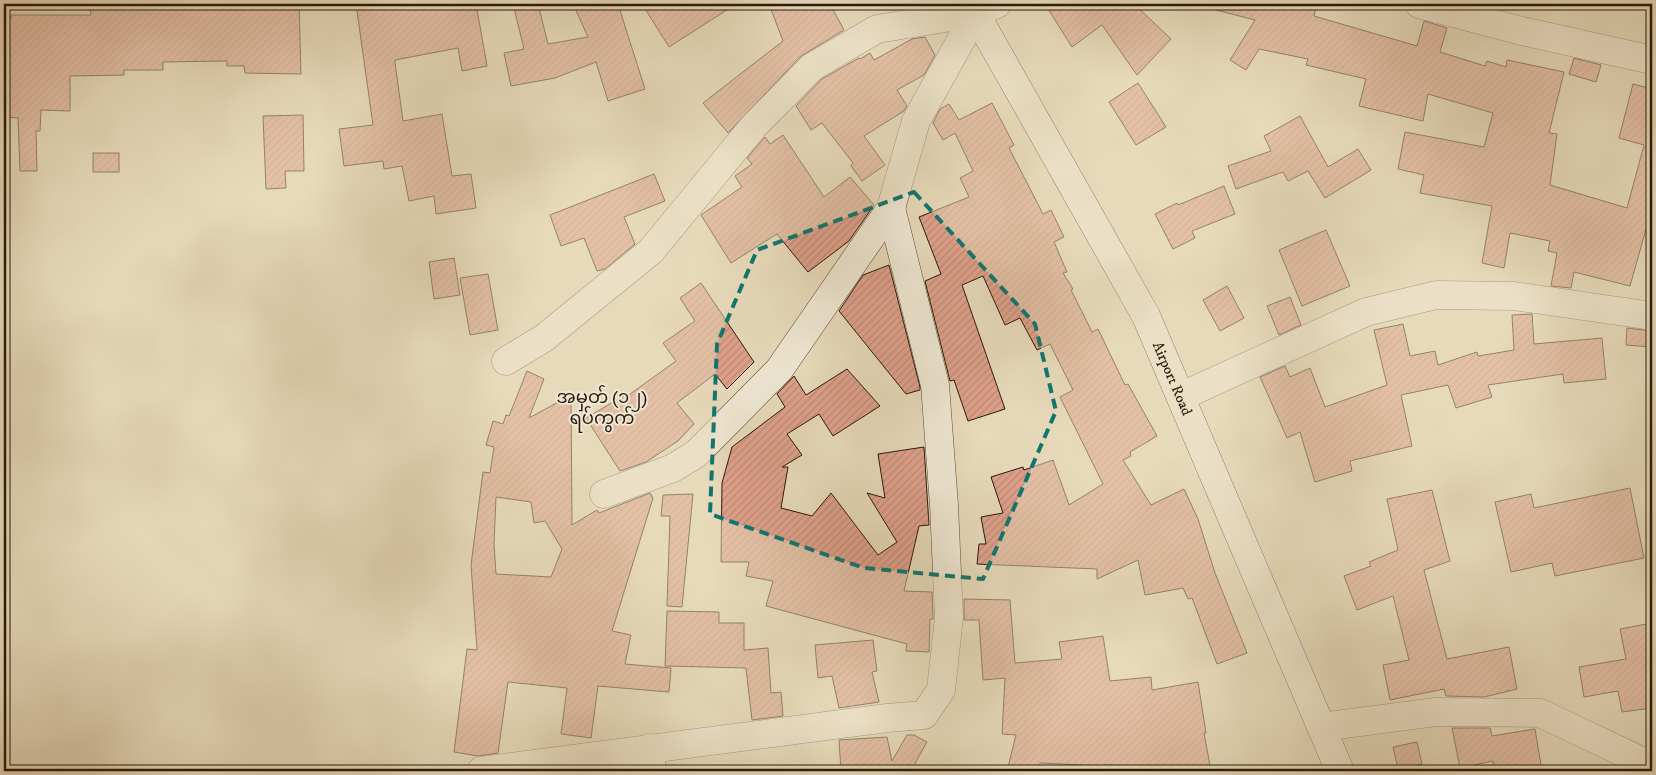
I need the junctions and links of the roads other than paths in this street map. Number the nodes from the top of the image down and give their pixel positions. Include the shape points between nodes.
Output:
1 (1419, 4) edge
2 (981, 7) edge
3 (1652, 60) edge
4 (891, 208) junction
5 (1652, 316) edge
6 (506, 361) dead end
7 (1182, 396) junction
8 (604, 494) dead end
9 (1321, 727) junction
10 (651, 760) edge
11 (1652, 766) edge
12 (480, 771) edge
13 (1340, 771) edge

1 - 3 street
2 - 4 street via 916,121
2 - 6 street via 877,29 812,67 753,127 651,251 544,338
2 - 7 street, Airport Road via 1146,316
4 - 8 street via 779,370 696,454 673,468
4 - 10 street via 935,385 948,618 942,690 924,715
5 - 7 street via 1514,296 1436,295 1366,312
7 - 9 street, Airport Road
9 - 11 street via 1436,712 1540,713
9 - 13 street, Airport Road
10 - 12 street

